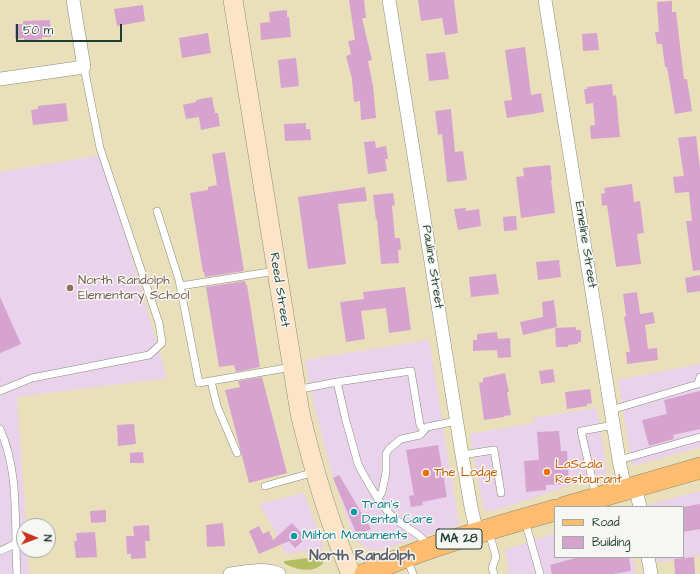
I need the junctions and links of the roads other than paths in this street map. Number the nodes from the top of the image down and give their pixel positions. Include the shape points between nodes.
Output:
1 (72, 0) edge
2 (233, 0) edge
3 (389, 0) edge
4 (545, 0) edge
5 (84, 67) junction
6 (0, 80) edge
7 (157, 211) dead end
8 (276, 271) junction
9 (180, 286) junction
10 (292, 366) junction
11 (700, 377) edge
12 (211, 381) junction
13 (337, 382) junction
14 (296, 390) junction
15 (0, 391) edge
16 (611, 410) junction
17 (457, 421) junction
18 (614, 425) junction
19 (0, 428) edge
20 (424, 430) junction
21 (700, 437) edge
22 (237, 453) dead end
23 (462, 455) junction
24 (619, 460) junction
25 (700, 468) edge
26 (315, 472) junction
27 (266, 486) dead end
28 (630, 488) junction
29 (501, 493) dead end
30 (378, 498) junction
31 (596, 498) junction
32 (568, 506) edge
33 (639, 506) edge
34 (554, 510) edge
35 (524, 519) junction
36 (483, 532) junction
37 (15, 544) junction
38 (429, 548) junction
39 (0, 551) edge
40 (648, 558) edge
41 (409, 565) edge
42 (18, 574) edge
43 (230, 574) edge
44 (279, 574) edge
45 (351, 574) edge
46 (365, 574) edge
47 (494, 574) edge
48 (540, 574) edge
49 (651, 574) edge

1 - 5 street
2 - 8 main road, Reed Street
3 - 17 street, Pauline Street
4 - 16 street, Emeline Street
5 - 6 street
5 - 15 lane via 100,148 159,323 162,343 149,355 32,378
7 - 9 lane
8 - 9 lane
8 - 10 main road, Reed Street
9 - 12 lane via 199,383
10 - 12 lane
10 - 14 main road, Reed Street
11 - 16 lane via 698,384
12 - 22 lane via 217,406
13 - 14 lane
13 - 20 lane via 411,371 420,425
13 - 30 lane via 358,464
14 - 26 main road, Reed Street
16 - 18 street, Emeline Street
17 - 20 lane via 429,426
17 - 23 street, Pauline Street
18 - 24 street, Emeline Street
18 - 31 lane via 581,431
19 - 37 lane via 7,444 14,488
20 - 30 lane via 418,436 401,439 387,451 386,472 382,492
21 - 24 lane
23 - 29 lane via 494,450
23 - 36 street, Pauline Street via 471,507
24 - 28 street, Emeline Street
25 - 28 main road
26 - 27 lane
26 - 45 main road, Reed Street
28 - 31 main road
28 - 33 street, Emeline Street
30 - 38 lane via 390,515 421,536
31 - 32 main road
34 - 35 main road, MA 28
35 - 36 main road, MA 28
35 - 48 lane
36 - 38 main road, MA 28
36 - 47 lane via 496,557 492,568
37 - 39 lane
37 - 42 lane
38 - 41 main road, MA 28
40 - 49 street
41 - 46 main road, MA 28
43 - 44 street via 263,570

